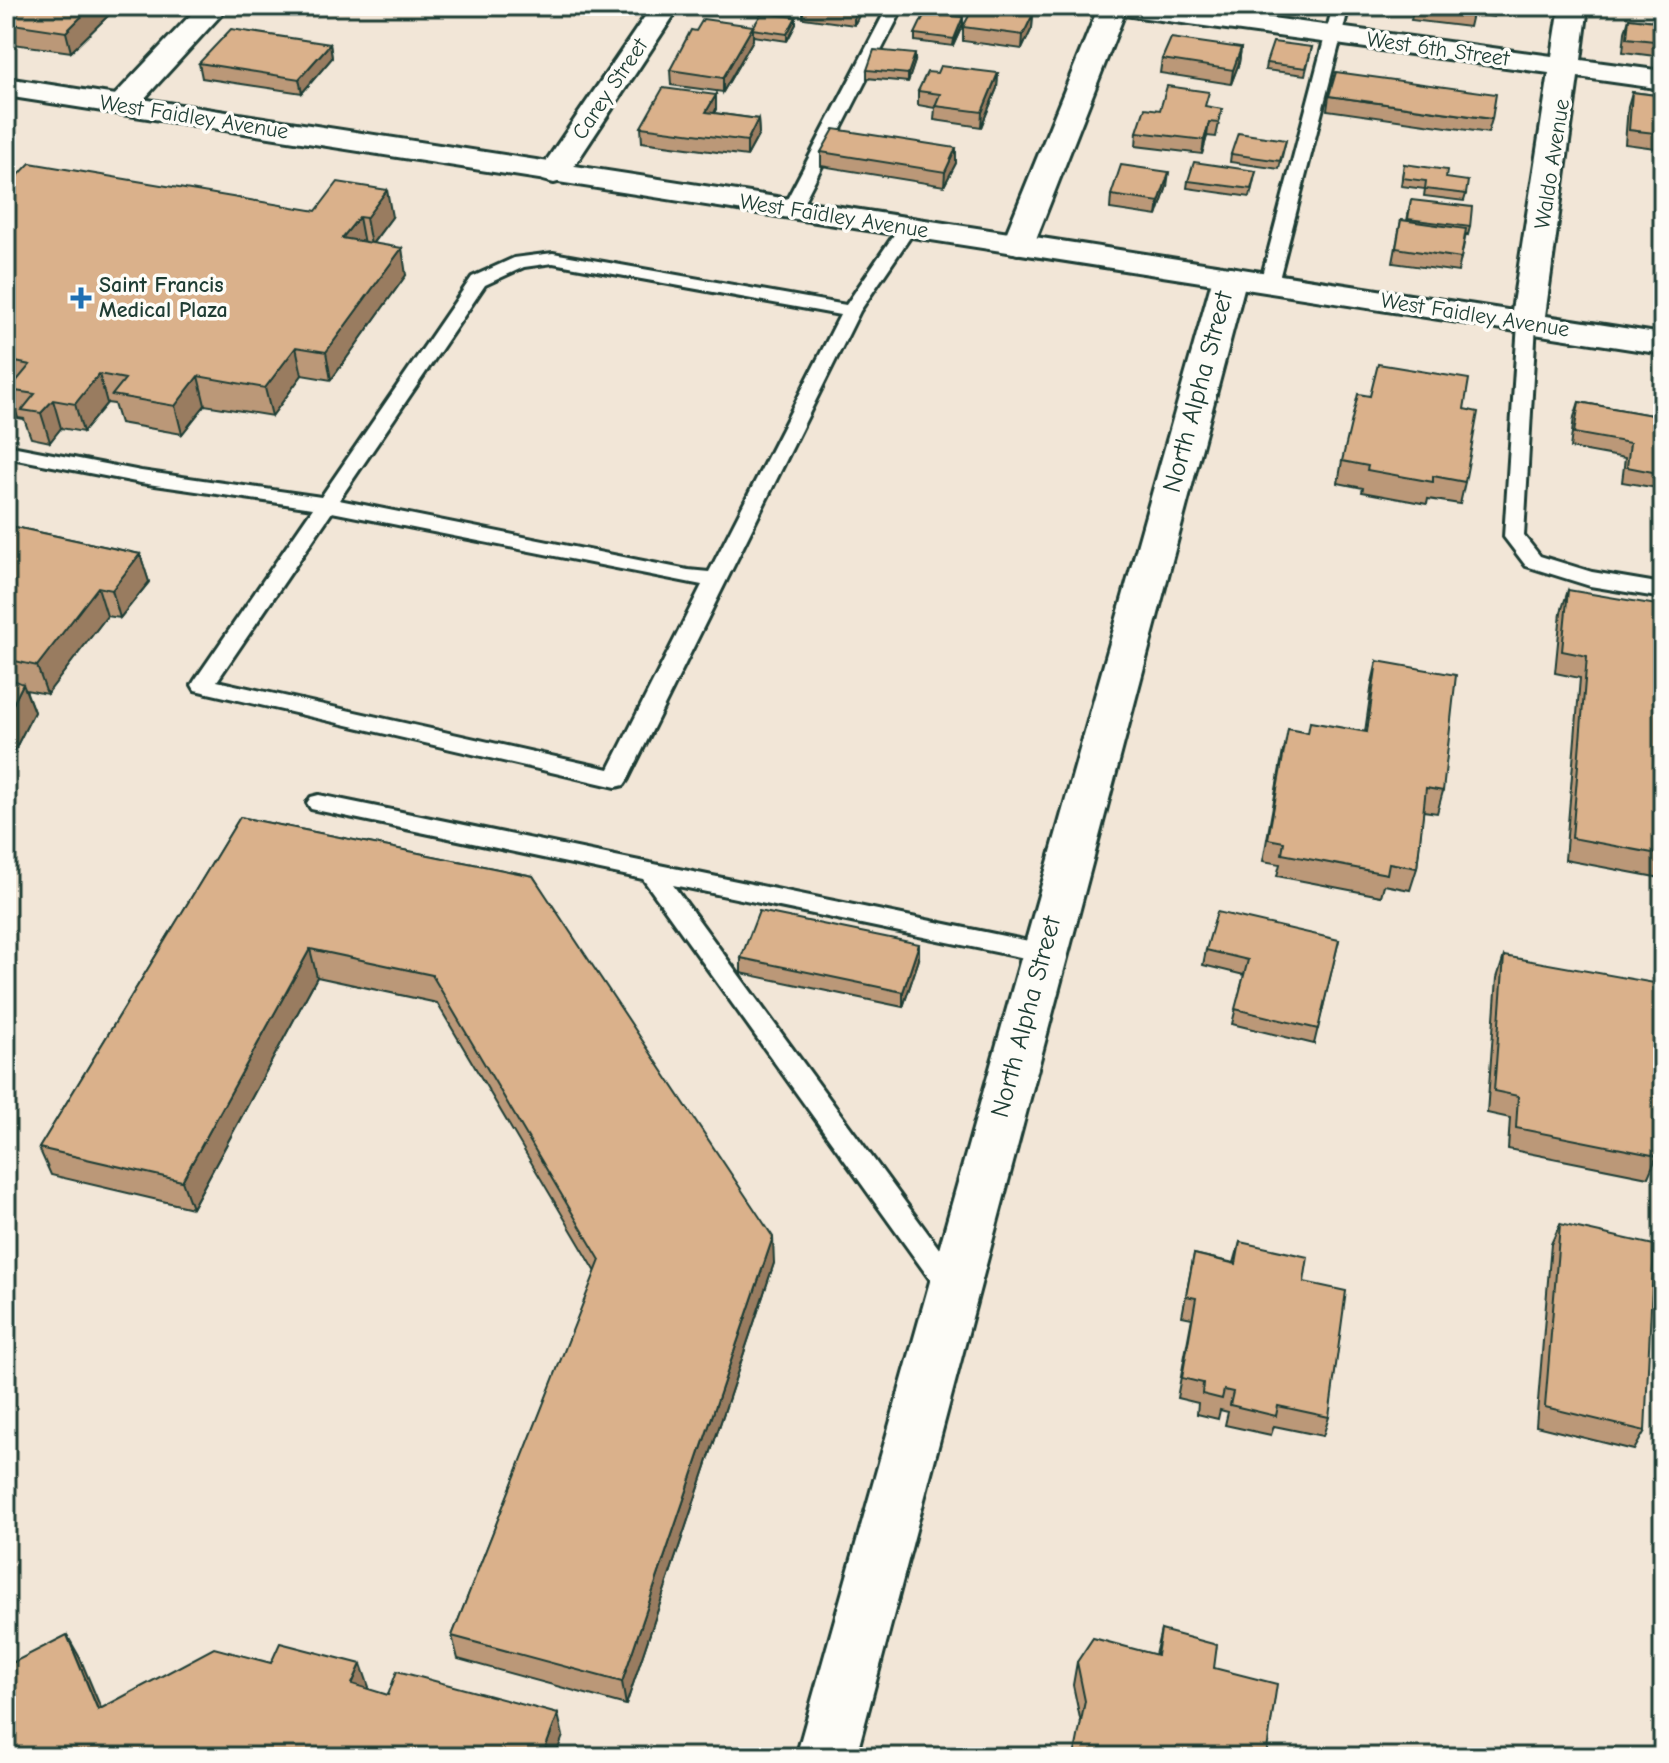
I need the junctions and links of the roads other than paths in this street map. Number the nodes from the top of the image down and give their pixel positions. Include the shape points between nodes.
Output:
1 (215, 6) edge
2 (666, 6) edge
3 (896, 6) edge
4 (1116, 6) edge
5 (1341, 6) edge
6 (1574, 6) edge
7 (1333, 35) junction
8 (1567, 67) junction
9 (1663, 80) edge
10 (6, 87) edge
11 (122, 105) junction
12 (554, 173) junction
13 (791, 209) junction
14 (908, 227) junction
15 (1018, 244) junction
16 (1250, 280) junction
17 (851, 311) junction
18 (1527, 323) junction
19 (1663, 344) edge
20 (6, 451) edge
21 (326, 504) junction
22 (716, 579) junction
23 (1663, 591) edge
24 (319, 803) dead end
25 (650, 871) junction
26 (1044, 953) junction
27 (952, 1288) junction
28 (826, 1757) edge

1 - 11 street
2 - 12 street, Carey Street
3 - 13 lane
4 - 7 street, West 6th Street
4 - 15 street
5 - 7 lane
6 - 8 street, Waldo Avenue
7 - 8 street, West 6th Street
7 - 16 lane
8 - 9 street, West 6th Street
8 - 18 street, Waldo Avenue
10 - 11 street, West Faidley Avenue
11 - 12 street, West Faidley Avenue
12 - 13 street, West Faidley Avenue
13 - 14 street, West Faidley Avenue
14 - 15 street, West Faidley Avenue
14 - 17 lane
15 - 16 street, West Faidley Avenue
16 - 18 street, West Faidley Avenue
16 - 26 street, North Alpha Street
17 - 21 lane via 581,261 520,262 478,281
17 - 22 lane
18 - 19 street, West Faidley Avenue
18 - 23 lane via 1514,537 1533,561 1590,579
20 - 21 lane
21 - 22 lane
21 - 22 lane via 203,685 616,779
24 - 25 lane
25 - 26 lane
25 - 27 lane
26 - 27 street, North Alpha Street
27 - 28 street, North Alpha Street

